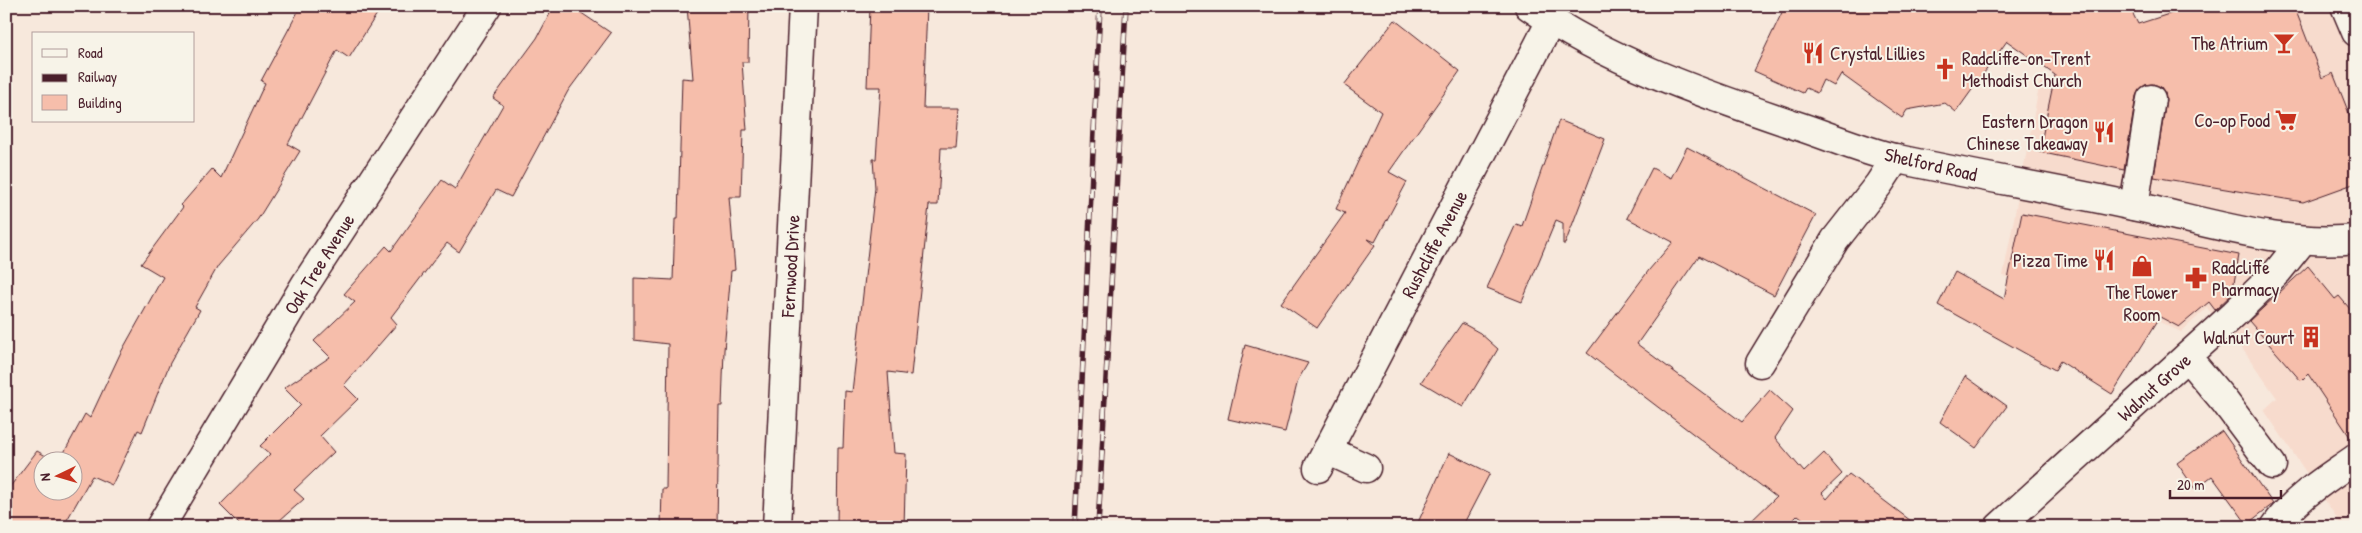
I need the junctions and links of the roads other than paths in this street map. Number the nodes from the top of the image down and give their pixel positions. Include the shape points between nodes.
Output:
1 (487, 6) edge
2 (803, 6) edge
3 (2345, 6) edge
4 (1540, 14) edge
5 (2356, 32) edge
6 (2151, 100) dead end
7 (1896, 158) junction
8 (2134, 206) junction
9 (2356, 239) edge
10 (2303, 240) junction
11 (2187, 357) junction
12 (1760, 362) dead end
13 (2356, 458) edge
14 (2272, 465) dead end
15 (1366, 468) dead end
16 (160, 527) edge
17 (777, 527) edge
18 (2000, 527) edge
19 (2275, 527) edge

1 - 16 street, Oak Tree Avenue via 305,285
2 - 17 street, Fernwood Drive
3 - 5 street
4 - 7 street, Shelford Road via 1642,68 1709,96
4 - 15 street, Rushcliffe Avenue via 1322,459
6 - 8 street
7 - 8 street, Shelford Road
7 - 12 street via 1835,240
8 - 10 street, Shelford Road via 2257,234
9 - 10 street, Shelford Road
10 - 11 street, Walnut Grove via 2278,271
11 - 14 street
11 - 18 street, Walnut Grove
13 - 19 street via 2318,486

